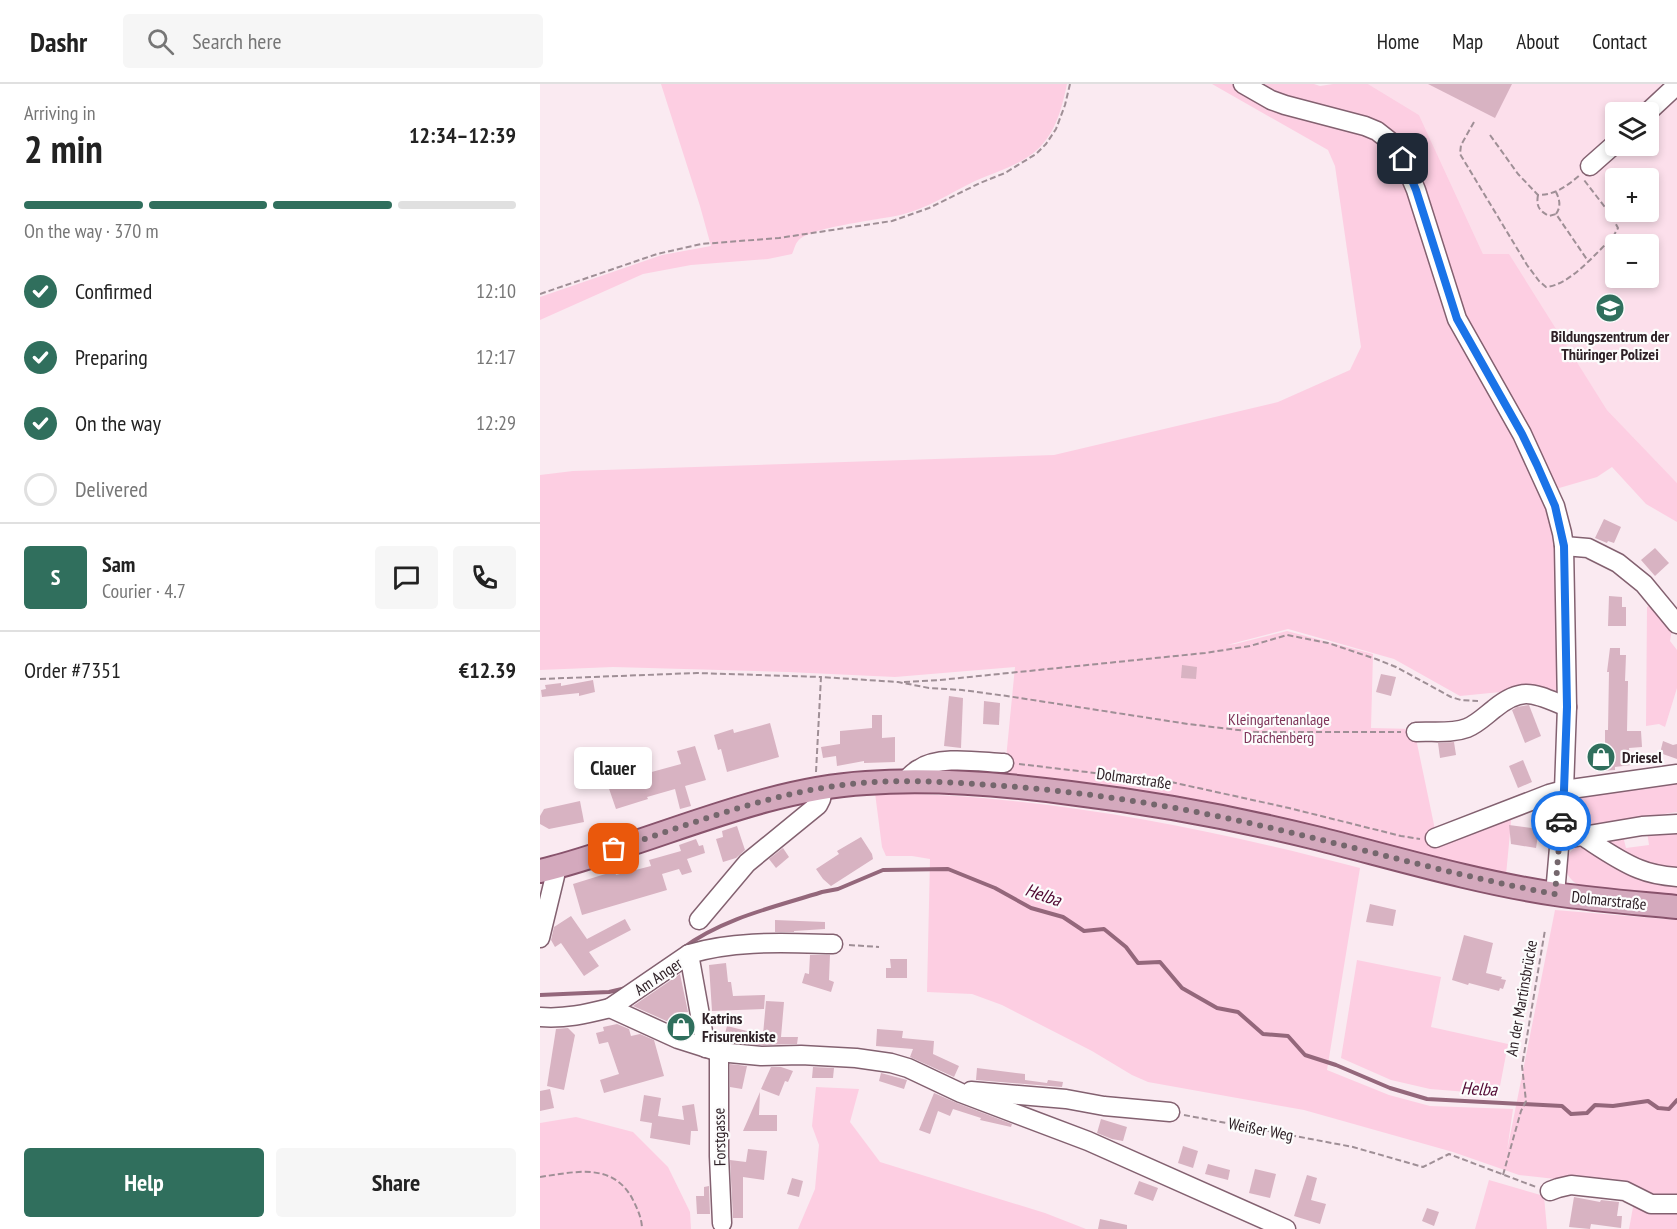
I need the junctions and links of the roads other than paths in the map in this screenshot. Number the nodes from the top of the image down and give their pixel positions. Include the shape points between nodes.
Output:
1 (1677, 85) edge
2 (1250, 86) edge
3 (1659, 102) edge
4 (1605, 153) edge
5 (1585, 171) road end
6 (1564, 546) junction
7 (1677, 624) edge
8 (1567, 707) junction
9 (1416, 732) road end
10 (1004, 763) road end
11 (1677, 774) edge
12 (904, 782) junction
13 (819, 788) junction
14 (1564, 790) junction
15 (1677, 824) edge
16 (1584, 837) junction
17 (1435, 838) road end
18 (1559, 840) junction
19 (546, 869) edge
20 (1677, 877) edge
21 (1555, 894) junction
22 (1677, 907) edge
23 (699, 920) dead end
24 (540, 938) edge
25 (832, 944) road end
26 (689, 954) junction
27 (610, 1008) junction
28 (540, 1017) edge
29 (713, 1050) junction
30 (961, 1093) junction
31 (1170, 1112) road end
32 (1550, 1191) road end
33 (1677, 1204) edge
34 (722, 1223) dead end
35 (1286, 1229) edge

1 - 3 street
2 - 6 street via 1285,105 1377,131 1403,159 1457,319 1537,465 1555,506
4 - 5 street
6 - 7 street via 1588,548 1618,563 1644,584
6 - 8 street
8 - 9 street via 1525,693 1504,700 1470,727
8 - 14 street
10 - 12 street via 929,764
11 - 14 street
12 - 13 main road, Dolmarstraße
12 - 21 main road, Dolmarstraße via 1026,787 1138,801 1256,824
13 - 19 main road, Dolmarstraße
13 - 23 street via 818,805 747,863
14 - 17 street
14 - 18 street
15 - 16 street
16 - 18 street
16 - 20 street via 1640,870
18 - 21 street
19 - 24 street via 555,876
21 - 22 main road, Dolmarstraße
25 - 26 street via 718,947
26 - 27 street, Am Anger
26 - 29 street, Am Anger
27 - 28 street, Am Anger via 580,1016
27 - 29 street, Am Anger via 678,1039
29 - 30 street via 891,1063
29 - 34 street, Forstgasse
30 - 31 street via 965,1090 1055,1098
30 - 35 street via 1088,1142
32 - 33 street via 1571,1185 1625,1191 1651,1204

